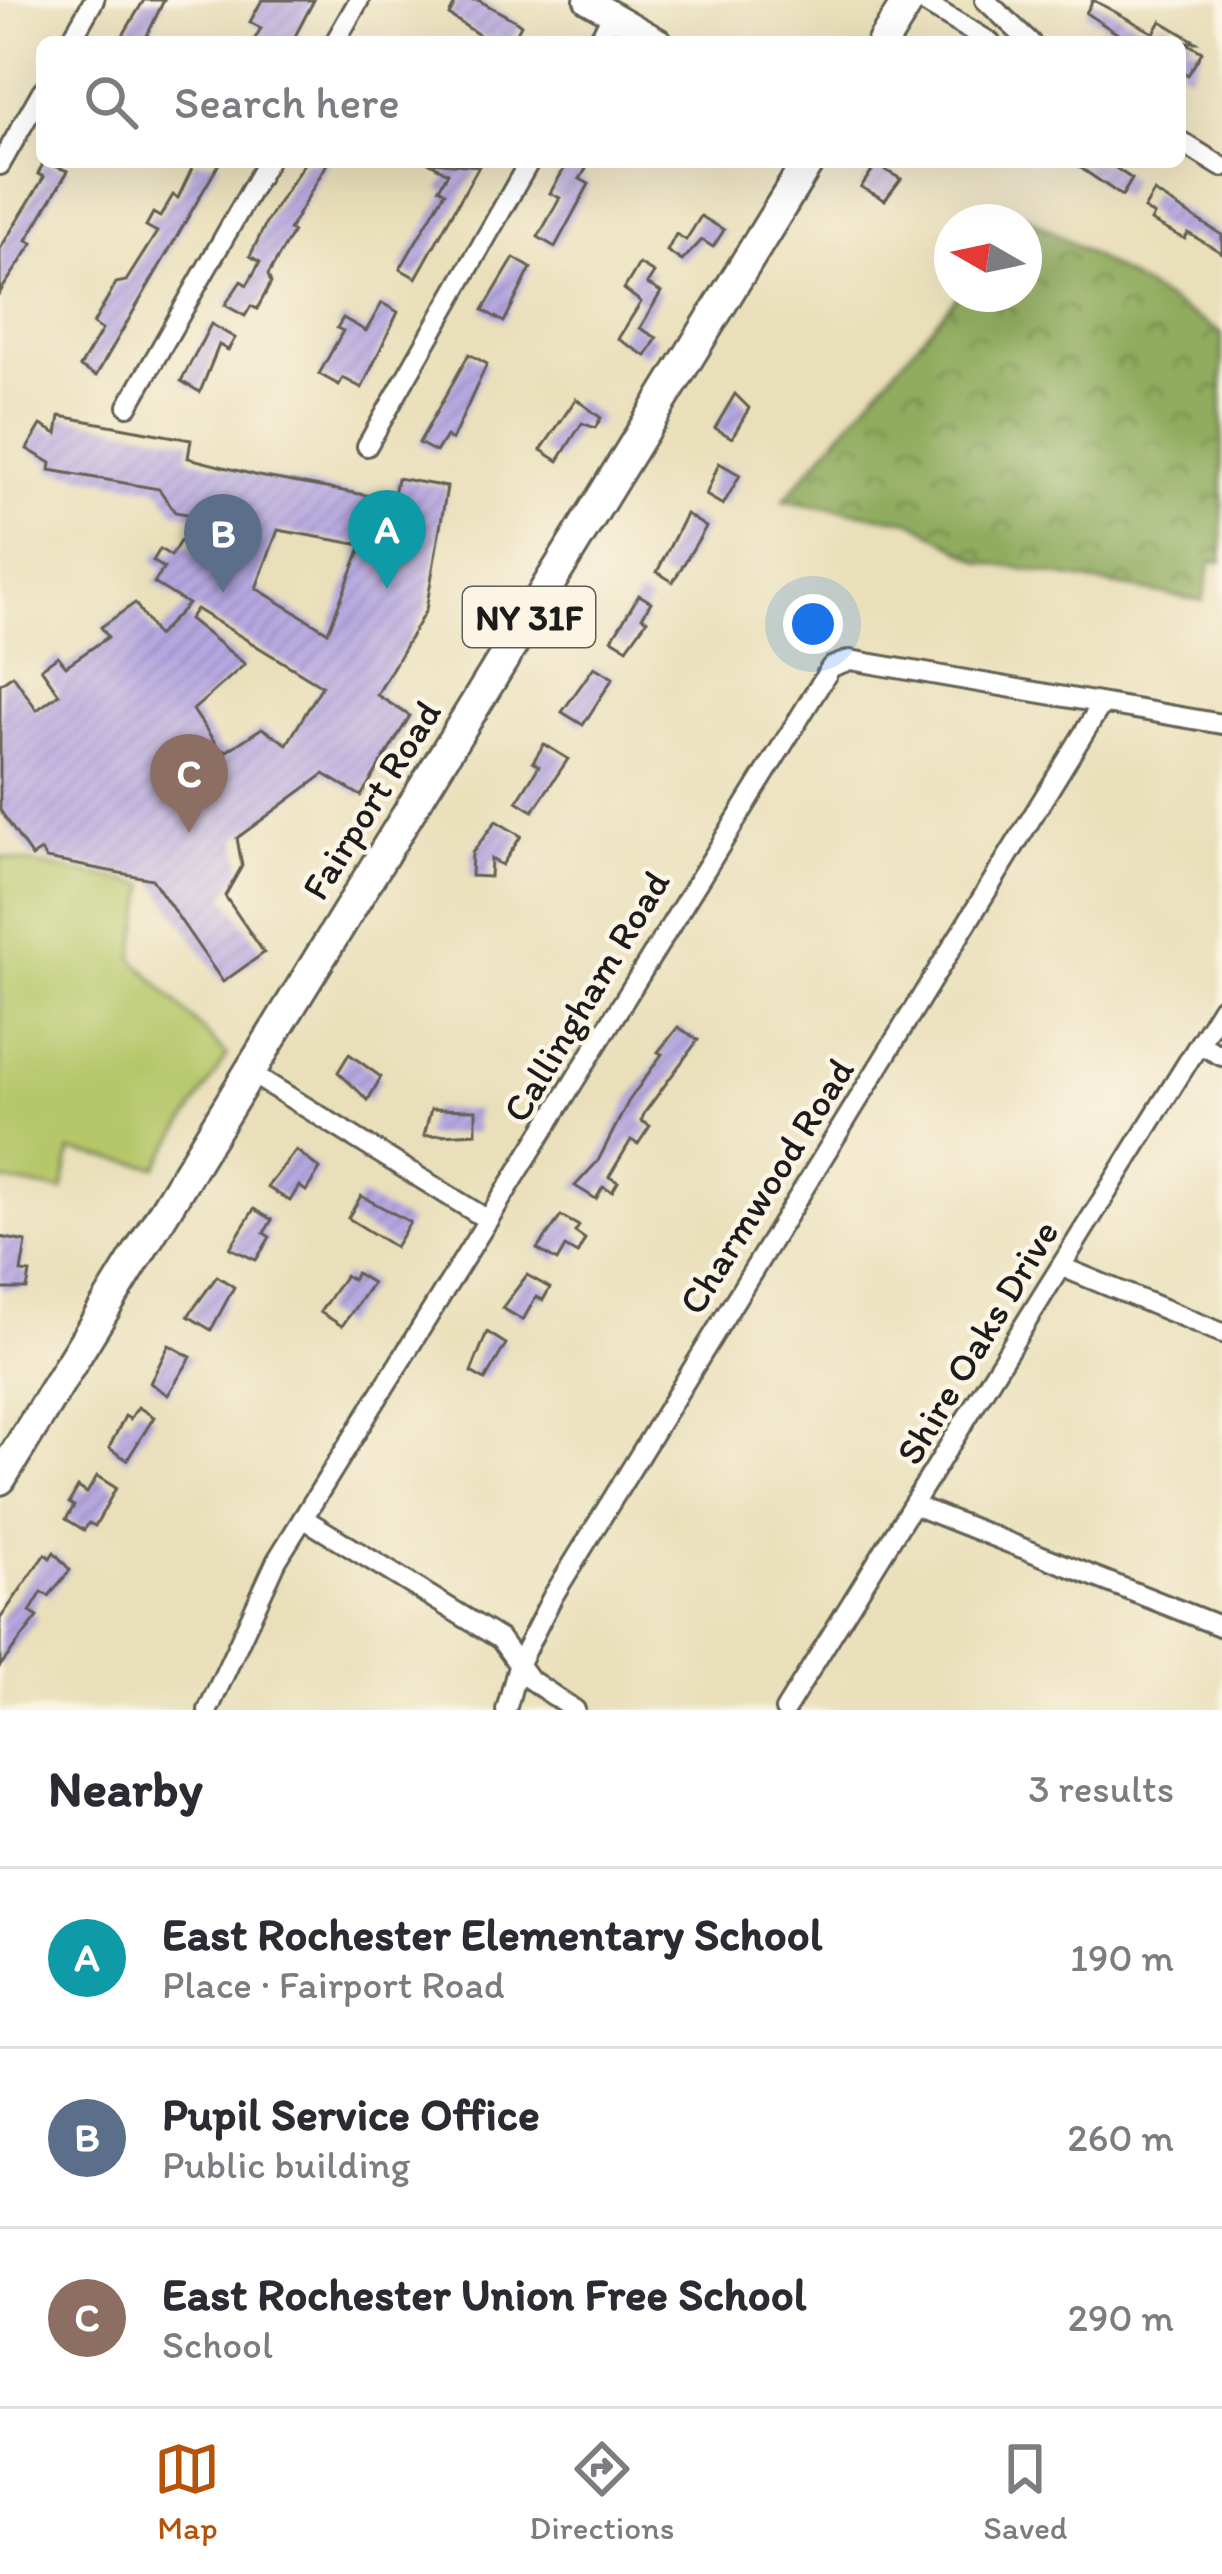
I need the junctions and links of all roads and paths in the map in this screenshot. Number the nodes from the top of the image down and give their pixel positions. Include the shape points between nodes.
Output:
1 (94, 0) edge
2 (359, 0) edge
3 (587, 0) edge
4 (909, 0) edge
5 (920, 0) edge
6 (985, 0) edge
7 (613, 15) junction
8 (73, 36) edge
9 (338, 36) edge
10 (601, 36) edge
11 (650, 36) edge
12 (887, 36) edge
13 (980, 36) edge
14 (1024, 36) edge
15 (36, 101) edge
16 (1186, 146) edge
17 (0, 164) edge
18 (1222, 167) edge
19 (264, 168) edge
20 (526, 168) edge
21 (804, 168) edge
22 (128, 406) dead end
23 (367, 446) dead end
24 (1101, 705) junction
25 (1222, 724) edge
26 (1222, 1007) edge
27 (1199, 1044) junction
28 (1222, 1056) edge
29 (249, 1072) junction
30 (488, 1220) junction
31 (1062, 1267) junction
32 (1222, 1334) edge
33 (0, 1479) edge
34 (916, 1506) junction
35 (303, 1518) junction
36 (1222, 1628) edge
37 (519, 1663) junction
38 (208, 1710) edge
39 (506, 1710) edge
40 (574, 1710) edge
41 (785, 1710) edge

1 - 8 street
2 - 9 street
3 - 7 street
4 - 12 main road
5 - 13 street
6 - 14 street
7 - 10 street
7 - 11 street
15 - 17 street
16 - 18 street
19 - 22 street
20 - 23 street
21 - 29 main road, Fairport Road / NY 31F
24 - 25 street, Callingham Road
24 - 30 street, Callingham Road via 850,660 831,667
24 - 37 street, Charmwood Road
26 - 27 street, Shire Oaks Drive
27 - 28 street
27 - 31 street, Shire Oaks Drive
29 - 30 street
29 - 33 main road, Fairport Road / NY 31F
30 - 35 street, Callingham Road
31 - 32 street
31 - 34 street, Shire Oaks Drive
34 - 36 street
34 - 41 street, Shire Oaks Drive
35 - 37 street via 500,1639
35 - 38 street, Callingham Road
37 - 39 street, Charmwood Road
37 - 40 street

